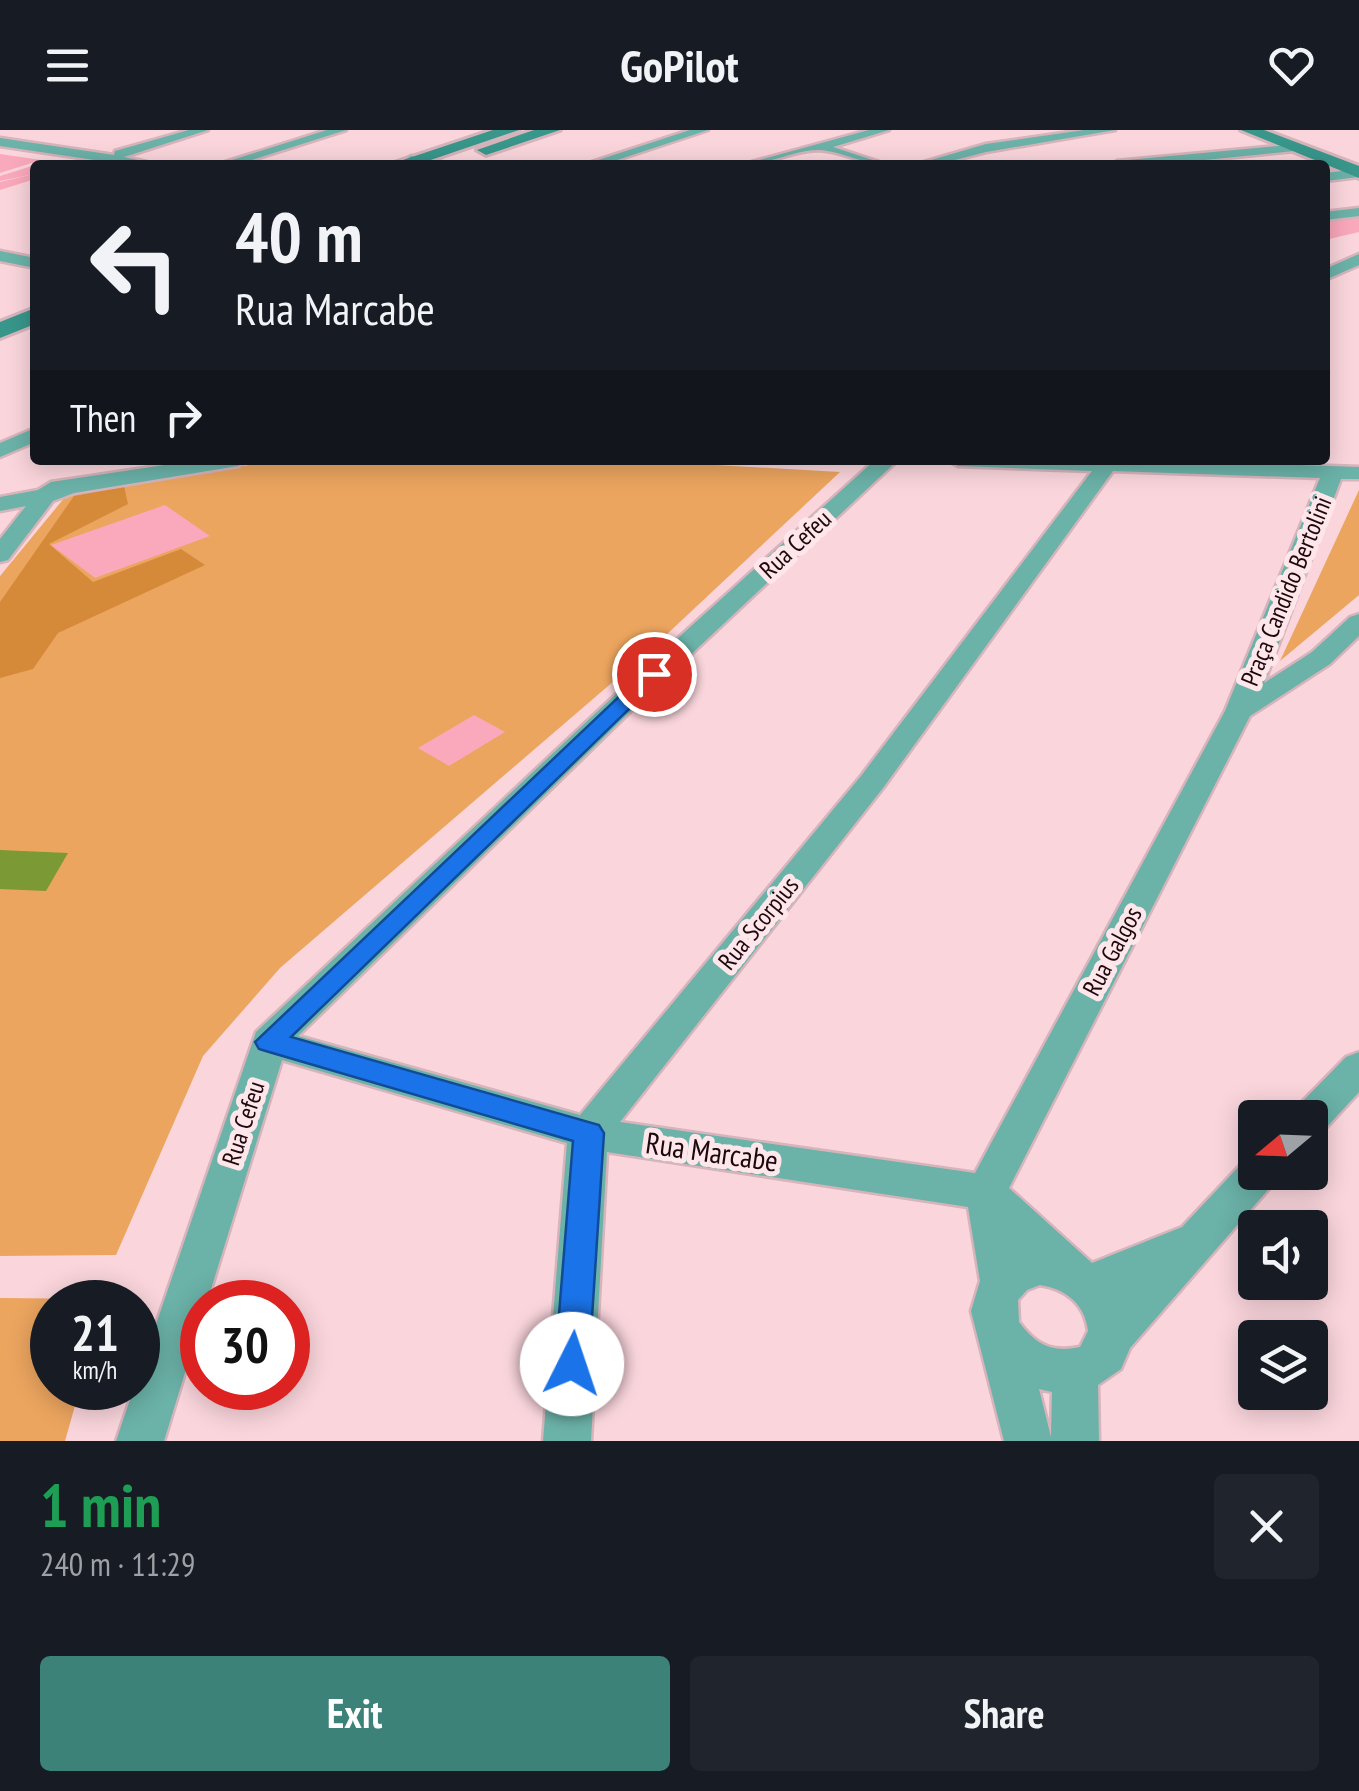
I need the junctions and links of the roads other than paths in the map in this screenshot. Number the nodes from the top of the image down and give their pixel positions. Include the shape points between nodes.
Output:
1 (202, 130) edge
2 (340, 130) edge
3 (511, 130) edge
4 (552, 130) edge
5 (702, 130) edge
6 (882, 130) edge
7 (1109, 130) edge
8 (1250, 130) edge
9 (57, 135) dead end
10 (0, 142) edge
11 (20, 146) junction
12 (814, 146) junction
13 (1294, 146) junction
14 (106, 158) junction
15 (120, 160) edge
16 (239, 160) edge
17 (411, 160) edge
18 (456, 160) edge
19 (605, 160) edge
20 (765, 160) edge
21 (864, 160) edge
22 (939, 160) edge
23 (1164, 160) edge
24 (1329, 160) edge
25 (1330, 160) edge
26 (1359, 172) edge
27 (1330, 176) edge
28 (1359, 212) edge
29 (1330, 215) edge
30 (0, 256) edge
31 (1359, 259) edge
32 (30, 262) edge
33 (1330, 273) edge
34 (30, 318) edge
35 (0, 331) edge
36 (30, 341) edge
37 (0, 354) edge
38 (30, 436) edge
39 (0, 451) edge
40 (195, 465) edge
41 (882, 465) edge
42 (1107, 465) edge
43 (1253, 465) edge
44 (1346, 472) edge
45 (57, 490) junction
46 (0, 494) edge
47 (0, 504) edge
48 (0, 555) edge
49 (1359, 622) edge
50 (1239, 710) junction
51 (269, 1042) junction
52 (1359, 1066) edge
53 (1328, 1100) edge
54 (588, 1133) junction
55 (1242, 1190) edge
56 (986, 1192) junction
57 (1195, 1240) junction
58 (1080, 1280) junction
59 (1002, 1282) junction
60 (1111, 1336) junction
61 (1004, 1342) junction
62 (1075, 1372) junction
63 (140, 1441) edge
64 (567, 1441) edge
65 (1028, 1441) edge
66 (1075, 1441) edge

1 - 14 street
2 - 16 street
3 - 17 main road
4 - 18 main road
5 - 19 street
6 - 12 street
7 - 22 street
8 - 13 main road
9 - 11 street
10 - 11 street
11 - 14 street
12 - 20 street
12 - 21 street
13 - 23 street
13 - 24 main road
14 - 15 street
25 - 26 main road
26 - 27 street
28 - 29 street
30 - 32 street
31 - 33 street
34 - 35 main road
36 - 37 main road
38 - 39 street
40 - 45 street
41 - 51 street, Rua Cefeu
42 - 54 street, Rua Scorpius via 872,782
43 - 44 street
44 - 50 street, Praça Candido Bertolini
45 - 46 street
45 - 47 street
45 - 48 street
49 - 50 street via 1321,658
50 - 56 street, Rua Galgos
51 - 54 street, Rua Marcabe
51 - 63 street, Rua Cefeu
52 - 53 street
54 - 56 street, Rua Marcabe
54 - 64 street
55 - 57 street
56 - 58 street
56 - 59 street
57 - 58 street
57 - 60 street
58 - 59 street via 1040,1266
58 - 60 street via 1110,1318
59 - 61 street via 993,1310
60 - 62 street via 1093,1366
61 - 62 street via 1033,1365
61 - 65 street
62 - 66 street

